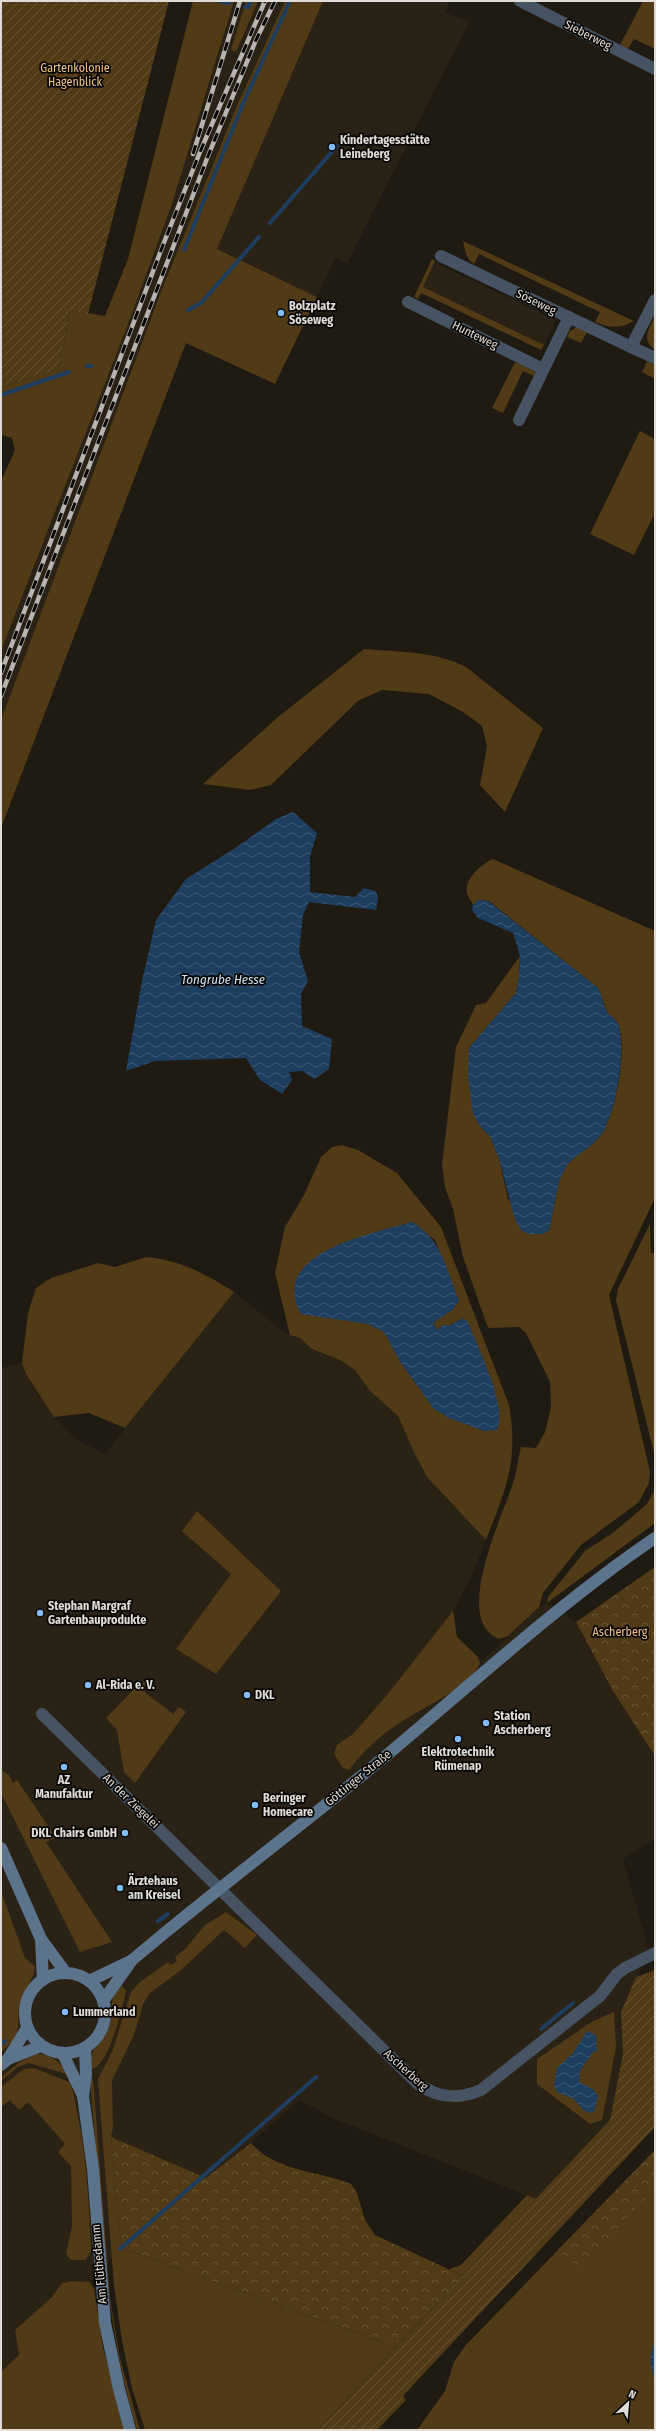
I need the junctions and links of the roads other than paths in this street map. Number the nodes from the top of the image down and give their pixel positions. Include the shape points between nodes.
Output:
1 (520, 1) edge
2 (655, 69) edge
3 (441, 256) dead end
4 (655, 300) edge
5 (408, 302) dead end
6 (569, 317) junction
7 (631, 347) junction
8 (655, 358) edge
9 (543, 369) junction
10 (519, 420) dead end
11 (655, 1538) edge
12 (42, 1714) dead end
13 (1, 1848) edge
14 (219, 1889) junction
15 (41, 1939) junction
16 (655, 1953) edge
17 (132, 1960) junction
18 (66, 1973) junction
19 (43, 1980) junction
20 (89, 1981) junction
21 (103, 2001) junction
22 (27, 2028) junction
23 (41, 2046) junction
24 (85, 2048) junction
25 (63, 2054) junction
26 (5, 2062) edge
27 (83, 2096) junction
28 (130, 2430) edge

1 - 2 street, Sieberweg
3 - 6 street, Söseweg
4 - 7 street
5 - 9 street, Hunteweg
6 - 7 street, Söseweg
6 - 9 street
7 - 8 street, Söseweg
9 - 10 street
11 - 14 main road, Göttinger Straße via 582,1592 386,1756
12 - 14 street, An der Ziegelei
13 - 15 main road
14 - 16 street, Ascherberg via 418,2084 445,2097 457,2098 481,2090 600,1996 617,1974
14 - 17 main road, Göttinger Straße
15 - 18 main road
15 - 19 main road
17 - 20 main road, Göttinger Straße
17 - 21 main road, Göttinger Straße
18 - 19 main road
18 - 20 main road
19 - 22 main road via 28,1997 24,2012
20 - 21 main road
21 - 24 main road via 105,2016 101,2031
22 - 23 main road
22 - 26 main road
23 - 25 main road
23 - 26 main road
24 - 25 main road
24 - 27 main road, Am Flüthedamm via 86,2075
25 - 27 main road, Am Flüthedamm
27 - 28 main road, Am Flüthedamm via 93,2169 105,2323 118,2389

